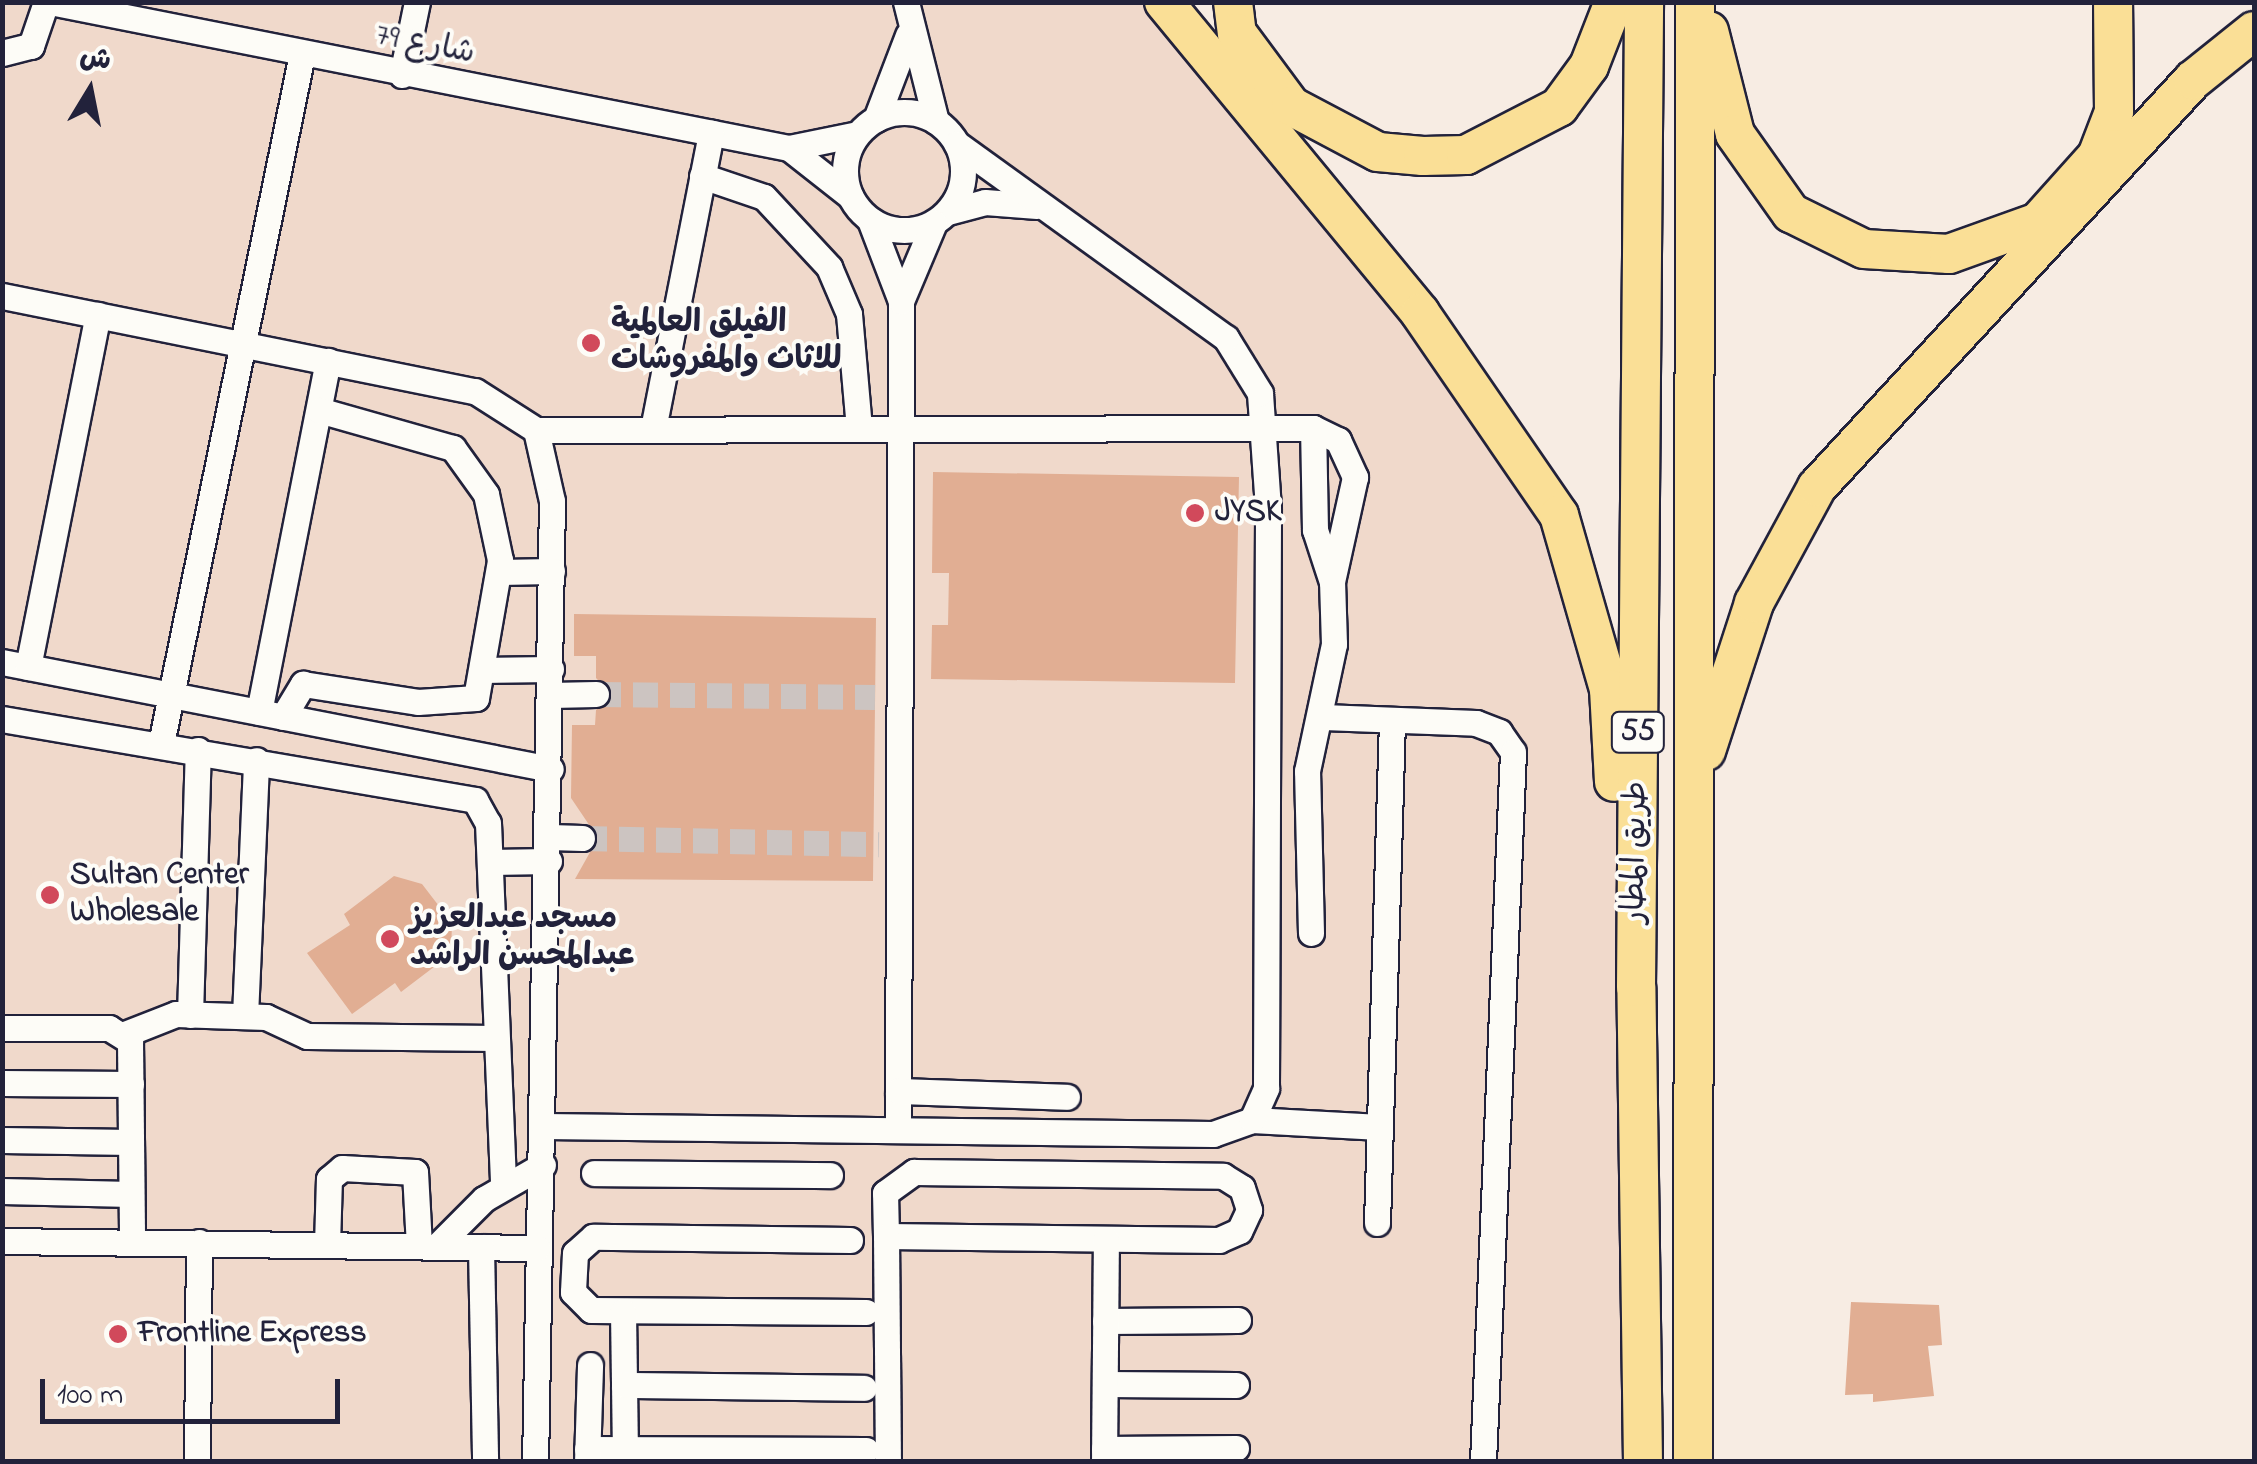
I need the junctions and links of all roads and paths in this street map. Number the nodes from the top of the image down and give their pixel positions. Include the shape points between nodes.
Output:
1 (48, 2) edge
2 (417, 2) edge
3 (906, 2) edge
4 (1164, 2) edge
5 (1233, 2) edge
6 (1614, 2) edge
7 (1644, 2) edge
8 (1698, 2) edge
9 (2114, 2) edge
10 (909, 30) junction
11 (2254, 31) edge
12 (2, 53) edge
13 (302, 54) junction
14 (402, 75) junction
15 (936, 121) junction
16 (866, 126) junction
17 (711, 133) junction
18 (957, 144) junction
19 (788, 148) junction
20 (702, 176) junction
21 (850, 196) junction
22 (1042, 208) junction
23 (941, 218) junction
24 (870, 220) junction
25 (3, 294) edge
26 (901, 301) junction
27 (98, 315) junction
28 (244, 344) junction
29 (328, 361) junction
30 (318, 410) junction
31 (1264, 426) junction
32 (858, 428) junction
33 (904, 428) junction
34 (1314, 428) junction
35 (653, 429) junction
36 (536, 430) junction
37 (552, 571) junction
38 (499, 572) junction
39 (1332, 582) junction
40 (15, 664) edge
41 (551, 669) junction
42 (482, 670) junction
43 (168, 694) junction
44 (596, 694) tunnel mouth
45 (551, 695) junction
46 (396, 698) junction
47 (271, 714) junction
48 (1323, 717) junction
49 (2, 719) edge
50 (1392, 720) junction
51 (389, 738) junction
52 (160, 744) junction
53 (198, 750) junction
54 (256, 760) junction
55 (550, 769) junction
56 (1694, 787) junction
57 (582, 838) tunnel mouth
58 (550, 849) junction
59 (490, 862) junction
60 (1311, 932) dead end
61 (1636, 987) junction
62 (190, 1015) junction
63 (245, 1016) junction
64 (2, 1028) edge
65 (125, 1034) junction
66 (496, 1038) junction
67 (2, 1083) edge
68 (131, 1084) junction
69 (898, 1091) junction
70 (1067, 1097) dead end
71 (1252, 1120) junction
72 (544, 1126) junction
73 (1380, 1127) junction
74 (694, 1128) junction
75 (898, 1130) junction
76 (2, 1140) edge
77 (131, 1142) junction
78 (543, 1165) junction
79 (594, 1173) dead end
80 (693, 1174) junction
81 (830, 1175) dead end
82 (503, 1186) junction
83 (2, 1191) edge
84 (132, 1194) junction
85 (1377, 1223) dead end
86 (886, 1236) junction
87 (1106, 1238) junction
88 (850, 1240) dead end
89 (2, 1241) edge
90 (132, 1242) junction
91 (199, 1242) junction
92 (327, 1244) junction
93 (427, 1247) junction
94 (481, 1248) junction
95 (537, 1248) junction
96 (622, 1311) junction
97 (866, 1312) dead end
98 (1238, 1320) dead end
99 (1105, 1321) junction
100 (590, 1366) dead end
101 (1104, 1384) junction
102 (1236, 1384) dead end
103 (624, 1385) junction
104 (864, 1388) dead end
105 (1236, 1448) dead end
106 (1104, 1455) edge
107 (587, 1456) edge
108 (625, 1456) edge
109 (877, 1456) edge
110 (197, 1462) edge
111 (484, 1462) edge
112 (535, 1462) edge
113 (1483, 1462) edge
114 (1643, 1462) edge
115 (1693, 1462) edge

1 - 12 street via 31,46
1 - 13 street, شارع 79
2 - 14 street
3 - 10 street
4 - 61 highway via 1420,313 1559,514 1609,690
5 - 6 highway via 1237,34 1291,106 1378,152 1424,156 1466,155 1559,107 1589,66
7 - 61 highway, طريق المطار / 55
8 - 9 highway via 1735,134 1759,179 1823,232 1907,256 1996,243 2071,193 2114,112
8 - 56 highway, طريق المطار / 55
10 - 15 street
10 - 16 street
11 - 56 highway via 2193,80 1817,487 1754,603
13 - 14 street, شارع 79
13 - 28 street
14 - 17 street, شارع 79
15 - 16 street via 913,112
15 - 18 street
16 - 19 street, شارع 79
16 - 21 street via 845,164
17 - 19 street, شارع 79
17 - 20 street
18 - 22 street
18 - 23 street via 964,172
19 - 21 street, شارع 79
20 - 32 street via 764,197 830,268 851,326
20 - 35 street
21 - 24 street
22 - 23 street via 1004,201
22 - 31 street via 1226,338 1250,366
23 - 24 street via 909,231
23 - 26 street
24 - 26 street
25 - 27 street
26 - 33 street
27 - 28 street
27 - 40 street
28 - 29 street
28 - 43 street
29 - 30 street
29 - 36 street via 475,391
30 - 38 street via 453,448 486,494
30 - 47 street
31 - 33 street
31 - 34 street
31 - 71 street via 1268,1036 1266,1088
32 - 33 street
32 - 35 street
33 - 69 street via 888,697
34 - 39 street via 1316,544
34 - 39 street via 1338,440 1355,477
35 - 36 street
36 - 37 street via 552,501
37 - 38 street
37 - 41 street
38 - 42 street
39 - 48 street via 1334,662
40 - 43 street
41 - 42 street
41 - 45 street
42 - 46 street via 476,698
43 - 47 street
43 - 52 street
44 - 45 street
45 - 55 street
46 - 47 street via 303,684
46 - 51 street
47 - 51 street
48 - 50 street
48 - 60 street via 1306,787
49 - 52 street
50 - 73 street
50 - 113 street via 1488,726 1508,741 1515,764
51 - 55 street
52 - 53 street
53 - 54 street
53 - 62 street
54 - 59 street via 467,796 486,814
54 - 63 street
55 - 58 street
56 - 115 highway, طريق المطار / 55
57 - 58 street
58 - 59 street
58 - 72 street
59 - 66 street
61 - 114 highway, طريق المطار / 55
62 - 63 street
62 - 65 street
63 - 66 street via 307,1036
64 - 65 street
65 - 68 street
66 - 82 street
67 - 68 street
68 - 77 street
69 - 70 street
69 - 75 street
71 - 73 street
71 - 75 street via 1213,1134
72 - 74 street
72 - 78 street
73 - 85 street
74 - 75 street
74 - 80 street
76 - 77 street
77 - 84 street
78 - 82 street
78 - 95 street
79 - 80 street
80 - 81 street
82 - 93 street
83 - 84 street
84 - 90 street
86 - 87 street
86 - 87 street via 884,1193 904,1174 1223,1176 1248,1198 1246,1221 1230,1237
86 - 109 street
87 - 99 street
88 - 96 street via 585,1240 573,1260 574,1299 584,1309
89 - 90 street
90 - 91 street
91 - 92 street
91 - 110 street
92 - 93 street
92 - 93 street via 330,1174 358,1168 418,1176
93 - 94 street
94 - 95 street
94 - 111 street
95 - 112 street
96 - 97 street
96 - 103 street
98 - 99 street
99 - 101 street
100 - 107 street
101 - 102 street
101 - 106 street
103 - 104 street
103 - 108 street
105 - 106 street
107 - 108 street
108 - 109 street

